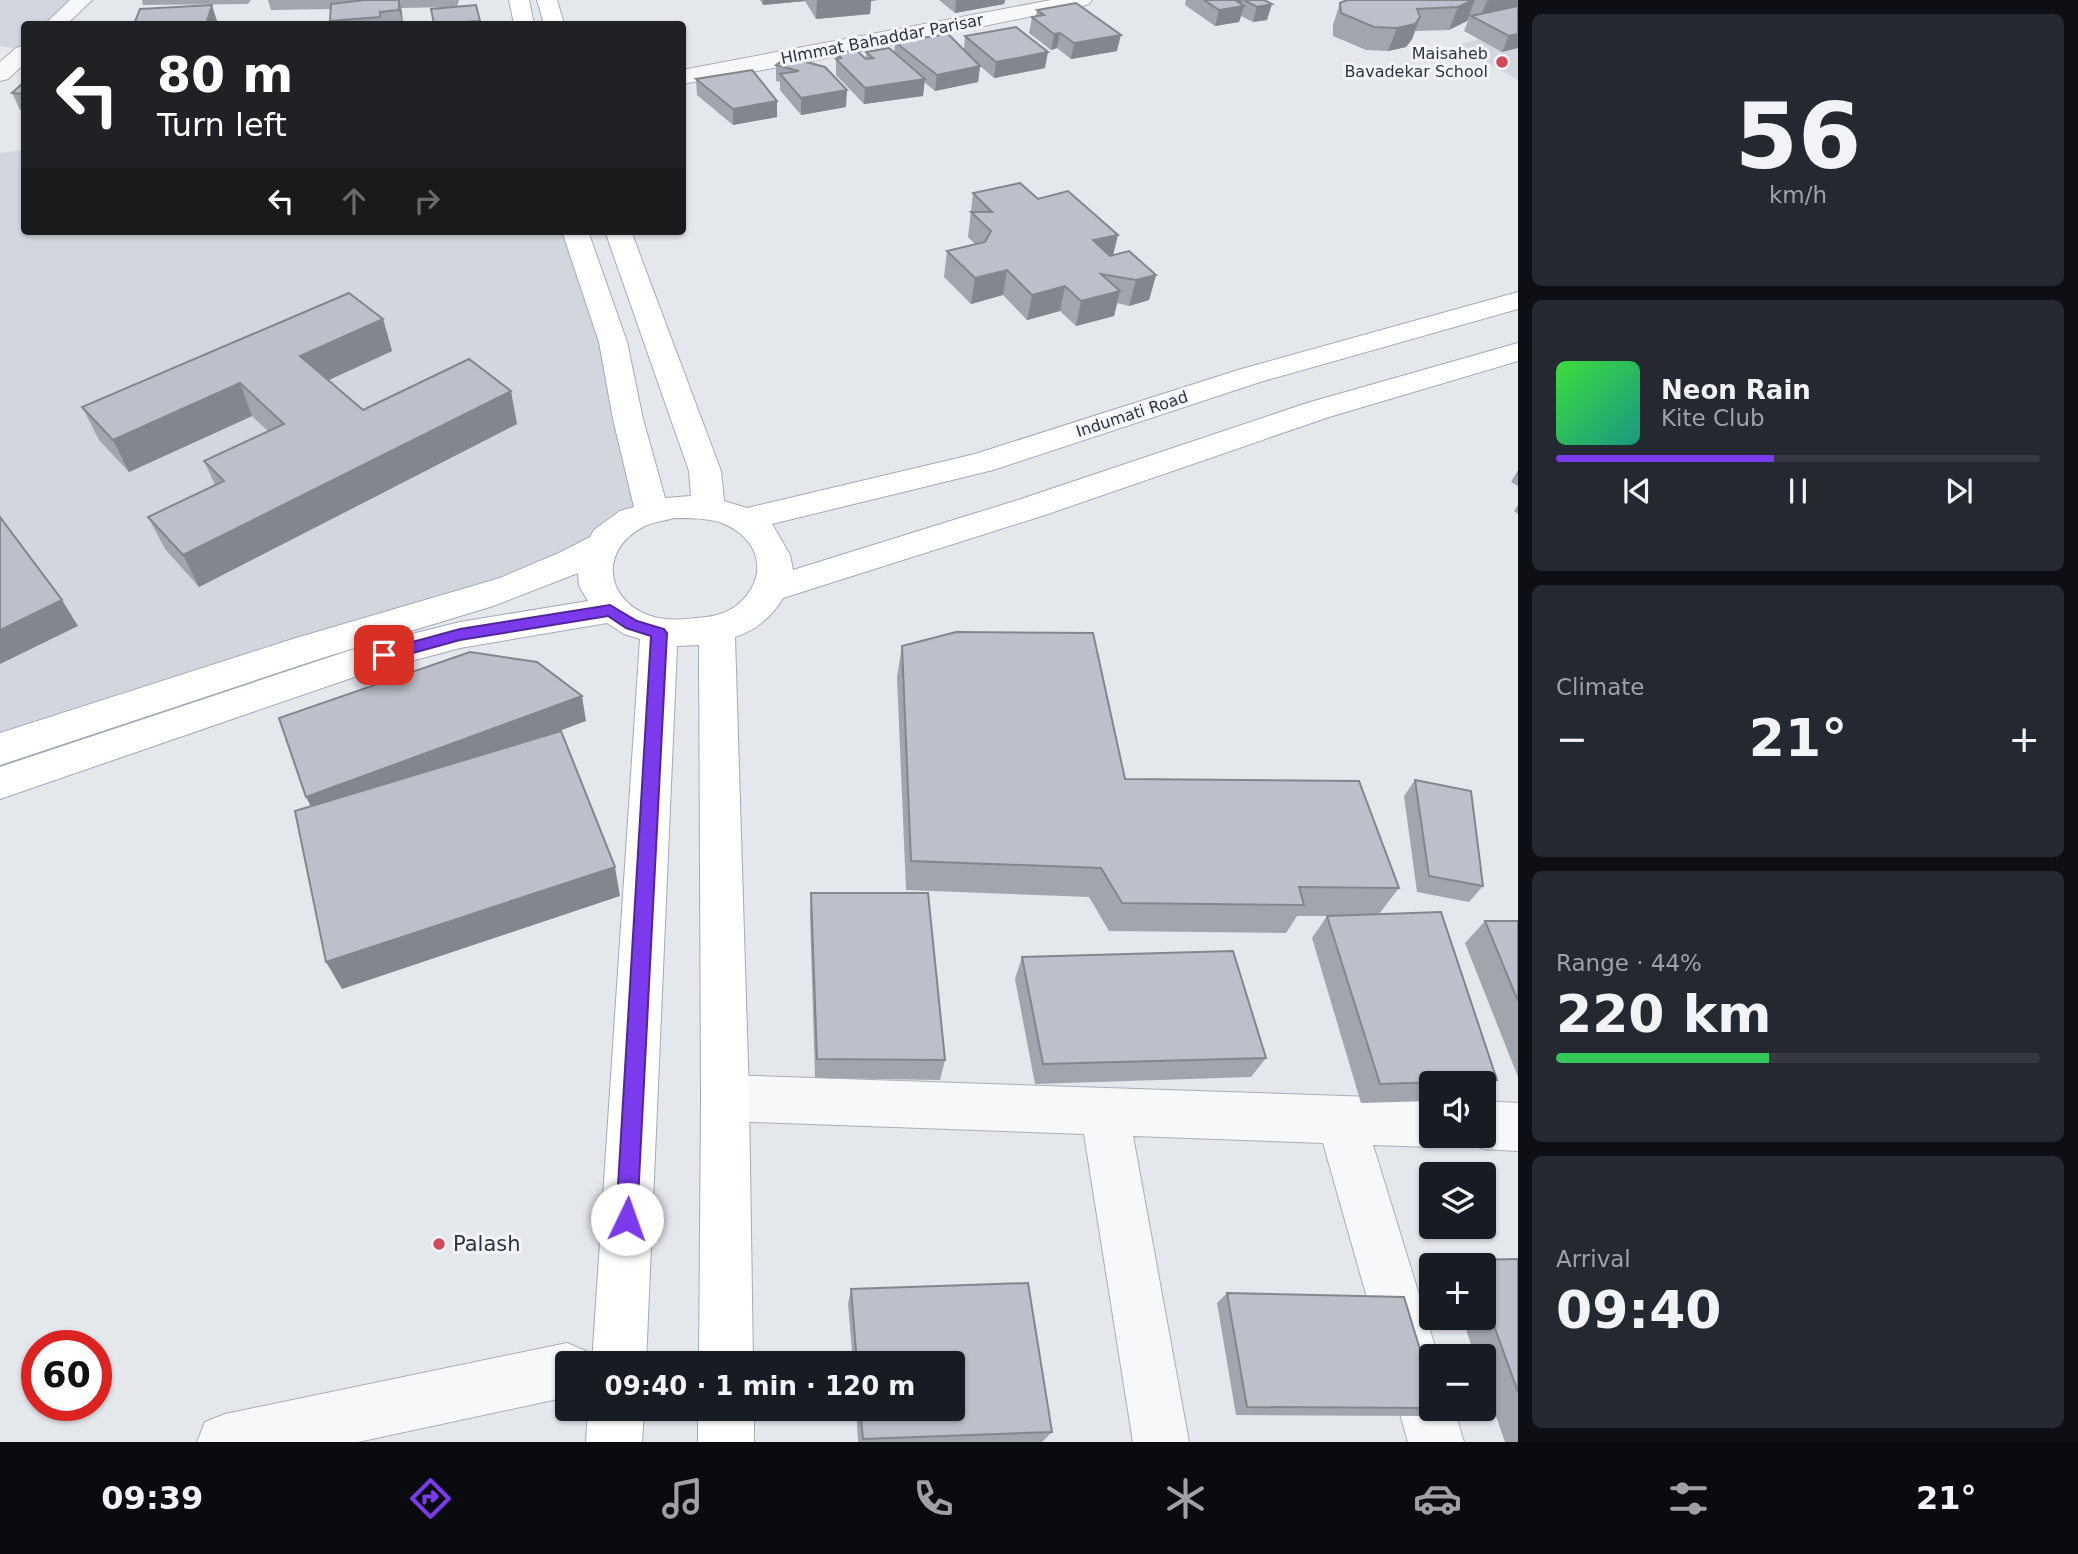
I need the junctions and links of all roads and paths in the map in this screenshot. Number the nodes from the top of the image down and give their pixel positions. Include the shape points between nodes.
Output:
1 (82, 0) edge
2 (519, 0) edge
3 (547, 0) edge
4 (1082, 0) edge
5 (58, 21) edge
6 (523, 21) edge
7 (553, 21) edge
8 (21, 56) edge
9 (0, 74) edge
10 (686, 76) edge
11 (576, 235) edge
12 (619, 235) edge
13 (1516, 303) edge
14 (1518, 352) edge
15 (708, 508) junction
16 (652, 511) junction
17 (743, 520) junction
18 (601, 545) junction
19 (772, 589) junction
20 (610, 610) junction
21 (717, 630) junction
22 (659, 633) junction
23 (0, 748) edge
24 (0, 783) edge
25 (725, 1098) junction
26 (1104, 1111) junction
27 (1341, 1119) junction
28 (1419, 1122) edge
29 (1496, 1126) edge
30 (1518, 1127) edge
31 (613, 1351) edge
32 (726, 1351) edge
33 (555, 1373) edge
34 (613, 1421) edge
35 (726, 1421) edge
36 (225, 1442) edge
37 (614, 1442) edge
38 (726, 1442) edge
39 (1161, 1442) edge
40 (1436, 1442) edge

1 - 5 street
2 - 6 main road
3 - 7 main road
4 - 10 street, HImmat Bahaddar Parisar
8 - 9 street
11 - 16 main road via 613,342
12 - 15 main road via 705,471
13 - 17 main road, Indumati Road via 1249,376 982,463
14 - 19 main road via 1318,410
15 - 16 main road
15 - 17 main road
16 - 18 main road via 619,526
17 - 19 main road via 766,539 776,563
18 - 20 main road via 593,567 595,589
18 - 23 main road via 542,576
19 - 21 main road via 755,610
20 - 22 main road via 631,625
20 - 24 main road via 460,635 360,661
21 - 22 main road
21 - 25 main road
22 - 31 main road
25 - 26 street
25 - 32 main road
26 - 27 street
26 - 39 street
27 - 28 street
27 - 40 street
29 - 30 street
33 - 36 street
34 - 37 main road
35 - 38 main road

